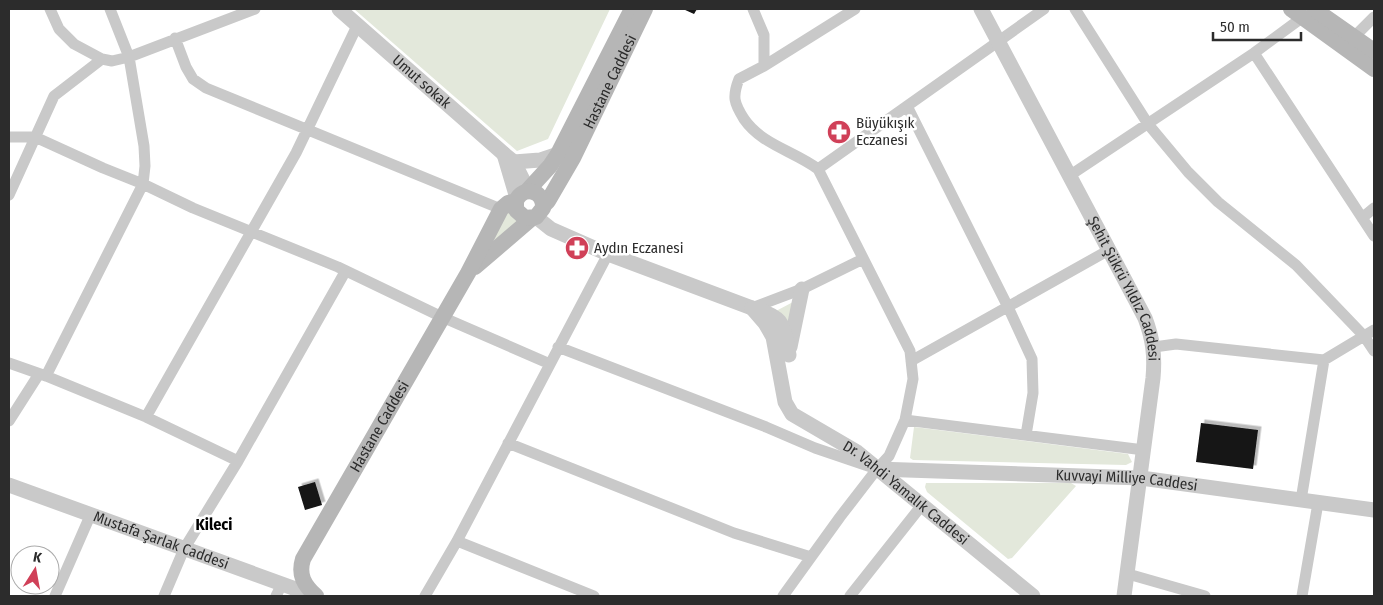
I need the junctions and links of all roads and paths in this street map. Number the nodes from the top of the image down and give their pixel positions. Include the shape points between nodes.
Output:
1 (50, 9) edge
2 (110, 9) edge
3 (255, 9) edge
4 (339, 9) edge
5 (632, 9) edge
6 (645, 9) edge
7 (753, 9) edge
8 (855, 9) edge
9 (981, 9) edge
10 (1044, 9) edge
11 (1075, 9) edge
12 (1303, 12) edge
13 (1374, 17) edge
14 (358, 26) junction
15 (1354, 37) junction
16 (175, 38) junction
17 (997, 42) junction
18 (1374, 51) edge
19 (1254, 53) junction
20 (129, 57) junction
21 (102, 59) junction
22 (764, 66) junction
23 (1374, 69) edge
24 (907, 106) junction
25 (1148, 124) junction
26 (308, 130) junction
27 (35, 137) junction
28 (9, 138) edge
29 (558, 154) junction
30 (509, 158) junction
31 (818, 169) junction
32 (1069, 176) junction
33 (143, 184) junction
34 (9, 195) edge
35 (520, 197) junction
36 (1374, 208) edge
37 (501, 209) junction
38 (537, 214) junction
39 (1362, 218) junction
40 (250, 232) junction
41 (1374, 236) edge
42 (1109, 250) junction
43 (608, 254) junction
44 (863, 259) junction
45 (345, 272) junction
46 (468, 273) junction
47 (802, 289) junction
48 (1008, 307) junction
49 (752, 308) junction
50 (442, 317) junction
51 (1369, 333) edge
52 (558, 347) junction
53 (1154, 347) junction
54 (1374, 351) edge
55 (789, 355) junction
56 (1324, 360) junction
57 (911, 361) junction
58 (9, 363) edge
59 (550, 364) junction
60 (42, 375) junction
61 (784, 391) junction
62 (146, 417) junction
63 (905, 420) junction
64 (9, 421) edge
65 (1026, 435) junction
66 (508, 443) junction
67 (1144, 450) junction
68 (238, 461) junction
69 (877, 469) junction
70 (1141, 478) junction
71 (9, 485) edge
72 (1302, 500) junction
73 (1318, 503) junction
74 (922, 505) junction
75 (1374, 510) edge
76 (90, 516) junction
77 (457, 541) junction
78 (184, 549) junction
79 (811, 557) junction
80 (302, 574) junction
81 (1128, 574) junction
82 (279, 590) edge
83 (54, 596) edge
84 (164, 596) edge
85 (315, 596) edge
86 (425, 596) edge
87 (594, 596) edge
88 (783, 596) edge
89 (850, 596) edge
90 (1033, 596) edge
91 (1124, 596) edge
92 (1205, 596) edge
93 (1302, 596) edge

1 - 21 street via 59,30 69,40
2 - 20 street
3 - 16 street
4 - 14 street, Umut sokak
5 - 29 main road, Hastane Caddesi
6 - 38 main road, Hastane Caddesi via 573,158
7 - 22 street via 764,35
8 - 22 street
9 - 17 street, Şehit Şükrü Yıldız Caddesi
10 - 17 street
11 - 25 street
12 - 15 main road
12 - 19 street
12 - 23 main road
13 - 15 street
14 - 26 street
14 - 30 street, Umut sokak
15 - 18 main road
16 - 20 street
16 - 26 street via 193,79 206,88
17 - 24 street
17 - 32 street, Şehit Şükrü Yıldız Caddesi
19 - 25 street
19 - 39 street
20 - 21 street via 112,61
20 - 33 street via 144,146
21 - 27 street via 54,96
22 - 31 street via 739,79 734,91 735,104 752,130
24 - 31 street
24 - 48 street
25 - 32 street
25 - 51 street via 1199,185 1296,265
26 - 37 street
26 - 40 street
27 - 28 street
27 - 33 street
27 - 34 street
29 - 30 street via 540,160
29 - 35 main road, Hastane Caddesi
30 - 35 street
31 - 44 street
32 - 42 street, Şehit Şükrü Yıldız Caddesi
33 - 40 street
33 - 60 street
35 - 37 main road, Hastane Caddesi
35 - 38 main road via 516,207 518,213 522,217
35 - 38 main road via 534,191 539,194 543,199
36 - 39 street
37 - 46 main road, Hastane Caddesi
38 - 43 street, Dr. Vahdi Yamalık Caddesi via 551,229
38 - 46 main road, Hastane Caddesi
39 - 41 street
40 - 45 street
40 - 62 street
42 - 48 street
42 - 53 street, Şehit Şükrü Yıldız Caddesi via 1145,318
43 - 49 street, Dr. Vahdi Yamalık Caddesi
43 - 52 street
44 - 47 street
44 - 57 street via 910,351
45 - 50 street
45 - 68 street
46 - 50 main road, Hastane Caddesi
47 - 49 street
47 - 55 street, Dr. Vahdi Yamalık Caddesi
48 - 57 street
48 - 65 street via 1032,359 1034,372
49 - 55 street, Dr. Vahdi Yamalık Caddesi via 771,314 781,322
49 - 61 street, Dr. Vahdi Yamalık Caddesi via 772,337
50 - 59 street
50 - 80 main road, Hastane Caddesi via 303,559
51 - 54 street
51 - 56 street
52 - 59 street
52 - 69 street via 815,448
53 - 56 street via 1176,344
53 - 67 street, Şehit Şükrü Yıldız Caddesi
55 - 61 street, Dr. Vahdi Yamalık Caddesi
56 - 72 street
57 - 63 street via 913,379
58 - 60 street
59 - 66 street
60 - 62 street
60 - 64 street
61 - 69 street, Dr. Vahdi Yamalık Caddesi via 785,402 792,414 858,452
62 - 68 street
63 - 65 street
63 - 69 street via 889,456
65 - 67 street
66 - 77 street
66 - 79 street via 734,533
67 - 70 street, Şehit Şükrü Yıldız Caddesi
68 - 78 street
69 - 70 street, Kuvvayi Milliye Caddesi
69 - 74 street, Dr. Vahdi Yamalık Caddesi
69 - 79 street
70 - 72 street, Kuvvayi Milliye Caddesi
70 - 81 street, Şehit Şükrü Yıldız Caddesi
71 - 76 street, Mustafa Şarlak Caddesi
72 - 73 street, Kuvvayi Milliye Caddesi
73 - 75 street, Kuvvayi Milliye Caddesi
73 - 93 street
74 - 89 street
74 - 90 street, Dr. Vahdi Yamalık Caddesi
76 - 78 street, Mustafa Şarlak Caddesi
76 - 83 street
77 - 86 street
77 - 87 street
78 - 82 street, Mustafa Şarlak Caddesi
78 - 84 street
79 - 88 street
80 - 82 street
80 - 85 main road
81 - 91 street, Şehit Şükrü Yıldız Caddesi
81 - 92 street
82 - 85 street, Mustafa Şarlak Caddesi

